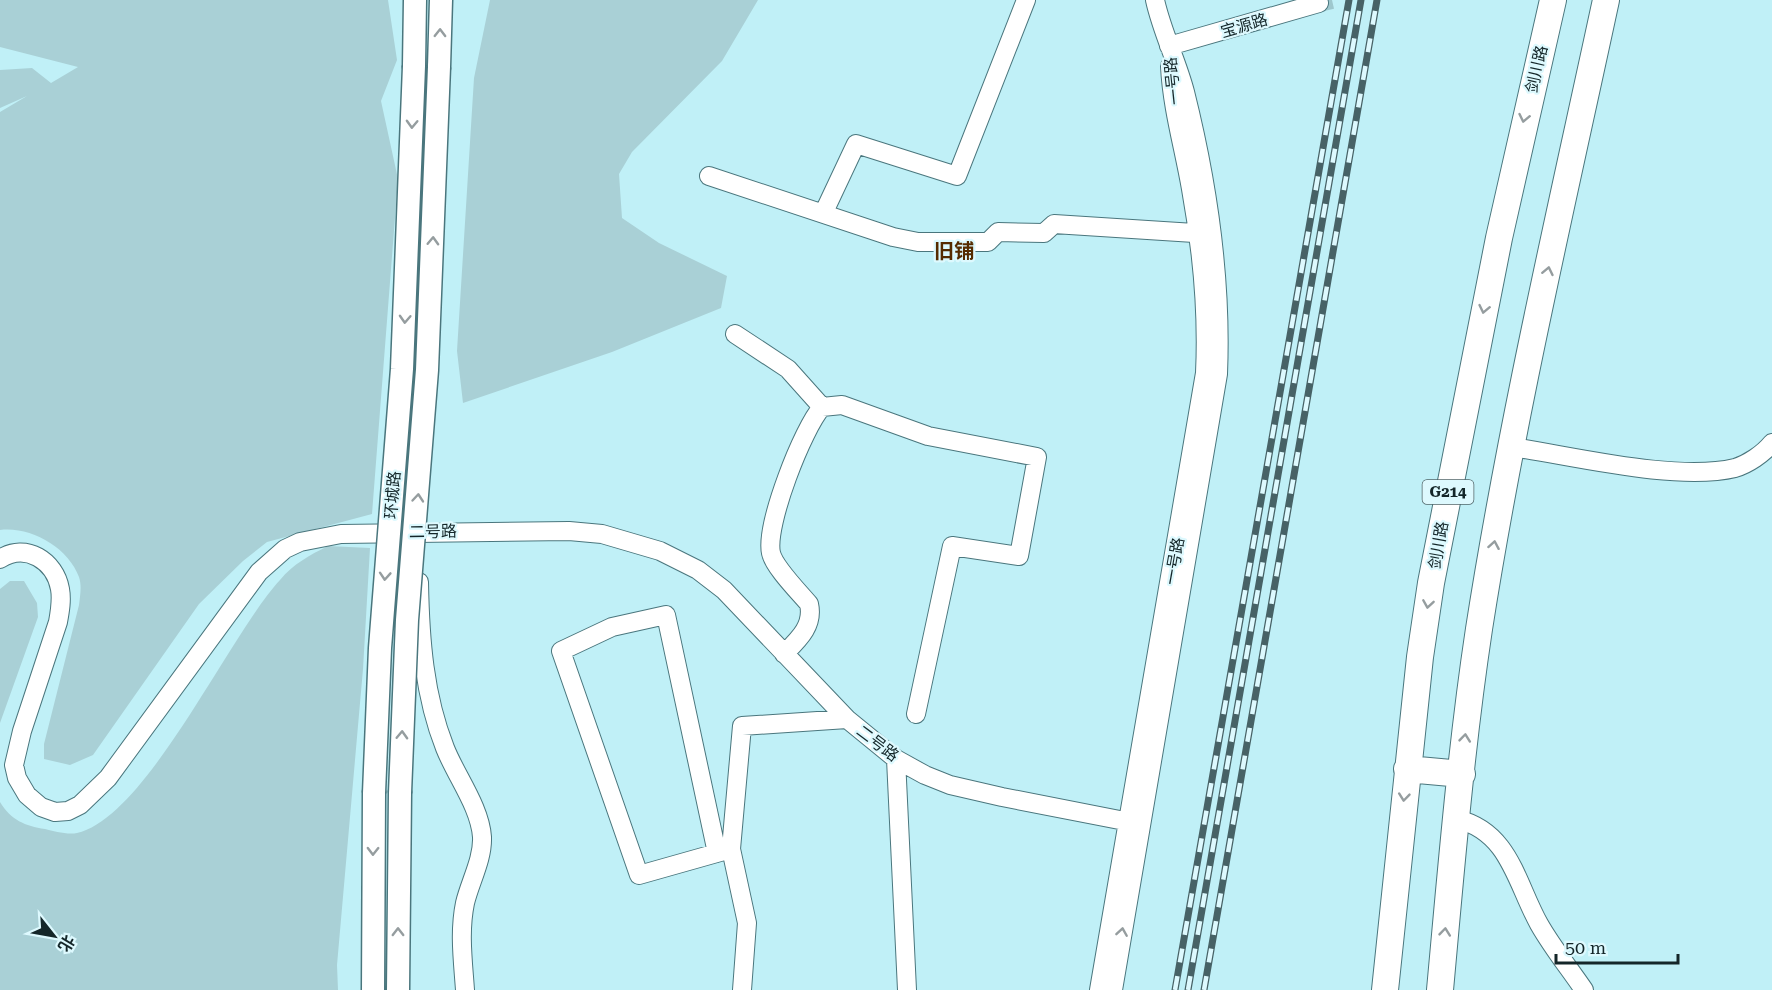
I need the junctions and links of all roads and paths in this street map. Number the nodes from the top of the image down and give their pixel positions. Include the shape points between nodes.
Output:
1 (415, 0) edge
2 (441, 0) edge
3 (1026, 0) edge
4 (1155, 0) edge
5 (1553, 0) edge
6 (1606, 0) edge
7 (1319, 3) dead end
8 (1169, 46) junction
9 (709, 176) dead end
10 (824, 212) junction
11 (1205, 234) junction
12 (735, 334) dead end
13 (822, 407) junction
14 (1772, 443) edge
15 (1512, 447) junction
16 (422, 531) junction
17 (0, 559) edge
18 (784, 654) junction
19 (916, 714) dead end
20 (847, 719) junction
21 (897, 759) junction
22 (1407, 769) junction
23 (1462, 774) junction
24 (1457, 819) junction
25 (1134, 823) junction
26 (724, 851) junction
27 (373, 990) edge
28 (398, 990) edge
29 (465, 990) edge
30 (742, 990) edge
31 (907, 990) edge
32 (1099, 990) edge
33 (1113, 990) edge
34 (1385, 990) edge
35 (1440, 990) edge
36 (1584, 990) edge

1 -> 27 main road, 环城路, bridge via 402,359 380,648 374,793
28 -> 2 main road, 环城路, bridge via 407,620 428,349
3 - 10 street via 957,176 856,144
4 - 8 street, 一号路
5 -> 22 highway, 剑川路 / G214 via 1521,133 1457,443 1424,628
15 -> 6 highway
7 - 8 street, 宝源路
8 - 11 street, 一号路 via 1184,89
9 - 10 street
10 - 11 street via 918,242 988,242 998,232 1044,233 1054,224
11 - 25 street, 一号路 via 1219,317 1216,395
12 - 13 street via 788,369
13 - 18 street via 802,441 775,517 771,540 773,559 811,613 798,640
13 - 19 street via 842,405 928,436 1037,457 1019,556 952,546
14 - 15 street via 1737,468 1704,472 1656,470
23 -> 15 highway via 1480,626
16 - 17 street, 二号路 via 314,537 273,559 231,606 108,778 80,805 62,811 49,810 34,802 22,788 14,765 58,622 60,588 50,567 34,554 15,552
16 - 18 street, 二号路 via 580,532 630,540 698,570 724,590
16 - 29 street via 420,611 428,689 445,747 479,822 482,838 465,904
18 - 20 street, 二号路
20 - 21 street, 二号路
20 - 26 street via 742,726
21 - 25 street, 二号路 via 951,785
21 - 31 street
22 - 23 highway
22 -> 34 highway, 剑川路 / G214
23 - 24 highway
35 -> 24 highway
24 - 36 street via 1482,828 1501,846 1539,923
25 - 32 street, 一号路
33 -> 25 street, 一号路
26 - 26 street via 639,876 561,651 612,627 666,615
26 - 30 street via 747,923

